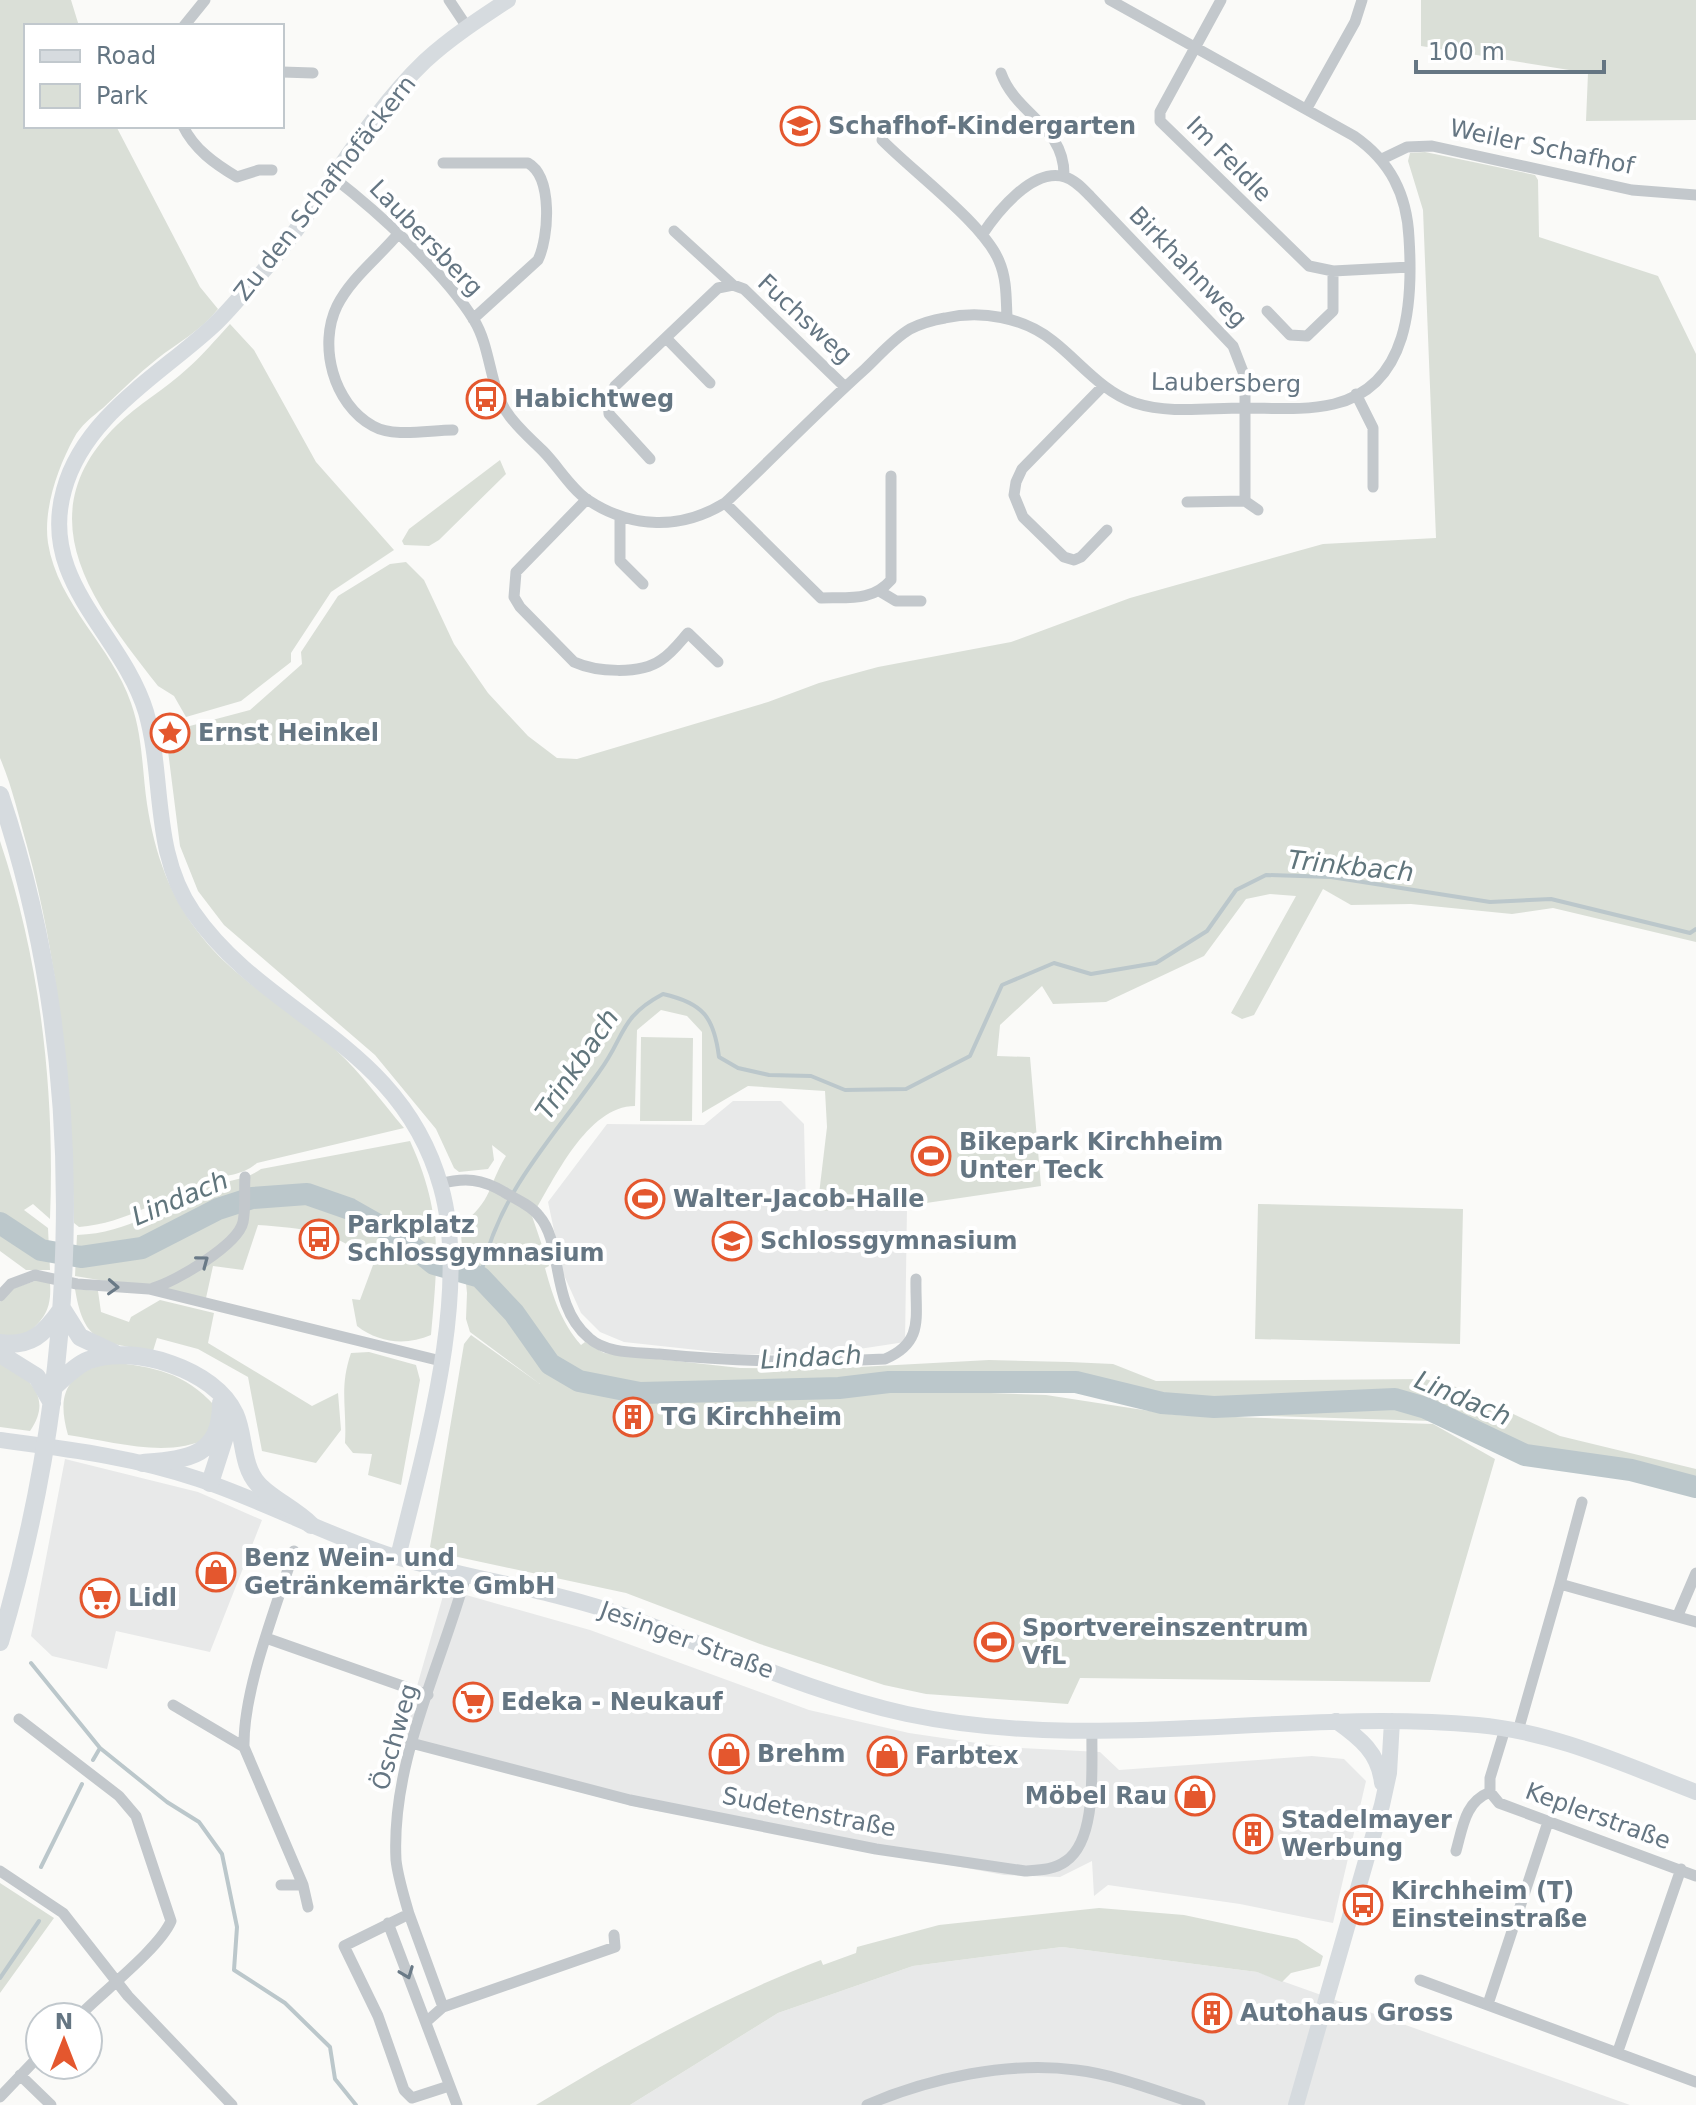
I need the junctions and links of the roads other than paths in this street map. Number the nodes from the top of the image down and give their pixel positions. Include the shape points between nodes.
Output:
1 (205, 0) edge
2 (449, 0) edge
3 (508, 0) edge
4 (1110, 0) edge
5 (1221, 0) edge
6 (1362, 0) edge
7 (186, 24) edge
8 (467, 27) junction
9 (1193, 48) junction
10 (284, 72) edge
11 (313, 73) dead end
12 (1001, 73) dead end
13 (1307, 108) junction
14 (184, 128) edge
15 (882, 140) dead end
16 (1382, 159) junction
17 (443, 163) dead end
18 (272, 170) dead end
19 (1064, 176) junction
20 (334, 178) junction
21 (1696, 195) edge
22 (674, 231) dead end
23 (398, 234) junction
24 (982, 235) junction
25 (1410, 267) junction
26 (1333, 271) junction
27 (733, 285) junction
28 (1267, 311) dead end
29 (1007, 317) junction
30 (473, 319) junction
31 (667, 339) junction
32 (710, 383) dead end
33 (1103, 386) junction
34 (845, 387) junction
35 (1356, 394) junction
36 (1245, 408) junction
37 (453, 430) dead end
38 (650, 459) dead end
39 (891, 476) dead end
40 (1373, 487) dead end
41 (587, 499) junction
42 (1245, 501) junction
43 (1187, 502) dead end
44 (725, 503) junction
45 (1258, 510) dead end
46 (620, 516) junction
47 (1107, 530) dead end
48 (643, 584) dead end
49 (881, 592) junction
50 (921, 601) dead end
51 (718, 662) dead end
52 (0, 795) edge
53 (245, 1181) dead end
54 (440, 1184) junction
55 (916, 1279) dead end
56 (149, 1289) junction
57 (0, 1296) edge
58 (62, 1303) junction
59 (0, 1343) edge
60 (0, 1354) edge
61 (118, 1355) junction
62 (441, 1361) junction
63 (52, 1402) junction
64 (225, 1404) junction
65 (0, 1440) edge
66 (143, 1463) junction
67 (216, 1485) junction
68 (1582, 1502) dead end
69 (311, 1525) junction
70 (294, 1551) dead end
71 (398, 1557) junction
72 (1696, 1573) edge
73 (466, 1575) junction
74 (1560, 1584) junction
75 (1678, 1615) junction
76 (1696, 1622) edge
77 (266, 1638) junction
78 (0, 1642) edge
79 (428, 1695) junction
80 (173, 1705) dead end
81 (19, 1719) dead end
82 (1335, 1720) junction
83 (1392, 1721) junction
84 (1512, 1730) junction
85 (1092, 1731) junction
86 (411, 1743) junction
87 (244, 1747) junction
88 (1490, 1792) junction
89 (1696, 1792) edge
90 (1382, 1805) junction
91 (1548, 1822) junction
92 (1456, 1851) dead end
93 (1681, 1869) junction
94 (0, 1871) edge
95 (1696, 1876) edge
96 (281, 1885) dead end
97 (303, 1885) junction
98 (308, 1907) dead end
99 (409, 1914) junction
100 (388, 1923) junction
101 (614, 1935) dead end
102 (115, 1980) junction
103 (1420, 1980) dead end
104 (94, 2001) edge
105 (1488, 2004) junction
106 (443, 2007) junction
107 (426, 2022) junction
108 (1618, 2051) junction
109 (24, 2071) edge
110 (20, 2075) junction
111 (1696, 2082) edge
112 (449, 2086) junction
113 (0, 2097) edge
114 (51, 2105) edge
115 (232, 2105) edge
116 (457, 2105) edge
117 (867, 2105) edge
118 (1200, 2105) edge
119 (1296, 2105) edge

1 - 7 street
2 - 8 street
3 - 8 street, Zu den Schafhofäckern
4 - 9 street, Laubersberg
5 - 9 street
6 - 13 street
8 - 20 street, Zu den Schafhofäckern via 424,62
9 - 13 street, Laubersberg
9 - 26 street, Im Feldle via 1160,121 1300,261
10 - 11 street
12 - 19 street via 1007,89 1056,141
13 - 16 street, Laubersberg
14 - 18 street via 216,165 237,177
15 - 24 street
16 - 21 street, Weiler Schafhof via 1407,147 1432,146 1632,190
16 - 25 street, Laubersberg via 1403,198
17 - 30 street via 528,163 538,168 544,183 544,247 538,260
19 - 24 street via 1034,182 1001,209
19 - 36 street, Birkhahnweg via 1090,196 1233,346 1243,367
20 - 23 street, Laubersberg
20 - 54 street, Zu den Schafhofäckern via 268,267 216,323 86,440 60,517 65,567 146,712 165,846 195,915 262,981 374,1073 421,1138
22 - 27 street, Fuchsweg
23 - 30 street, Laubersberg
23 - 37 street via 338,305 328,334 330,365 343,396 371,426 388,431
24 - 29 street via 999,261
25 - 26 street, Im Feldle
25 - 35 street, Laubersberg via 1410,308 1400,344 1380,377
26 - 28 street via 1333,311 1307,336 1290,335
27 - 31 street, Fuchsweg via 708,294
27 - 34 street, Fuchsweg via 744,289
29 - 33 street, Laubersberg via 1051,339
29 - 34 street, Laubersberg via 962,314 917,326
30 - 41 street, Laubersberg via 505,410
31 - 32 street
31 - 38 street, Fuchsweg via 615,386 607,406
33 - 36 street, Laubersberg via 1136,403 1173,409
33 - 47 street via 1022,469 1014,495 1023,517 1064,557 1081,557
34 - 44 street, Laubersberg
35 - 36 street, Laubersberg via 1337,403 1297,409
35 - 40 street via 1373,428
36 - 42 street, Birkhahnweg
39 - 49 street via 891,580
41 - 46 street, Laubersberg
41 - 51 street via 516,572 514,597 520,607 583,666 610,670 660,662 688,633
42 - 43 street
42 - 45 street
44 - 46 street, Laubersberg via 700,518 671,524
44 - 49 street via 821,598
46 - 48 street via 620,561
49 - 50 street via 896,601
52 - 58 main road via 23,873 49,1009 61,1118
56 -> 53 street via 198,1266 233,1237 243,1224
54 - 55 street via 469,1178 498,1188 540,1216 561,1292 580,1328 590,1340 621,1351 740,1363 885,1359 905,1351 914,1333
54 - 62 street, Zu den Schafhofäckern via 449,1234
57 -> 56 street via 23,1277
56 - 62 street
58 - 59 main road via 38,1338
58 - 61 main road via 80,1337
58 - 63 main road
60 - 63 main road via 37,1377
61 - 63 main road via 82,1363
61 - 64 main road via 181,1370
62 - 71 street, Zu den Schafhofäckern
63 - 78 main road via 22,1562
64 - 66 main road via 208,1446 178,1460
64 - 67 main road via 234,1449
64 - 69 main road via 258,1485
65 - 66 street, Jesinger Straße
66 - 67 street, Jesinger Straße
67 - 69 street, Jesinger Straße
68 - 74 street, Keplerstraße
69 - 71 street, Jesinger Straße
70 - 77 street
71 - 73 street, Jesinger Straße
72 - 75 street
73 - 79 street, Öschweg
73 - 85 street, Jesinger Straße via 618,1613 868,1704 958,1723
74 - 75 street
74 - 84 street, Keplerstraße
75 - 76 street
77 - 79 street
77 - 87 street
79 - 86 street, Öschweg
80 - 87 street
81 - 102 street via 119,1796 136,1816 171,1921
82 - 83 street, Jesinger Straße
82 - 85 street, Jesinger Straße
82 - 90 street via 1359,1737 1380,1767
83 - 84 street, Jesinger Straße
83 - 90 street
84 - 88 street, Keplerstraße via 1490,1778
84 - 89 street, Jesinger Straße via 1588,1749
85 - 86 street, Sudetenstraße via 1085,1834 1066,1861 1025,1871 898,1853 630,1800
86 - 99 street, Öschweg via 396,1819 397,1863
87 - 97 street
88 - 91 street, Keplerstraße via 1499,1803
88 - 92 street, Keplerstraße via 1469,1806
90 - 119 street
91 - 93 street, Keplerstraße
91 - 105 street
93 - 95 street, Keplerstraße
93 - 108 street
94 - 102 street via 63,1913
96 - 97 street
97 - 98 street
99 - 100 street
99 - 106 street, Öschweg
100 -> 107 street
100 - 112 street via 344,1946 378,2016 404,2090 412,2098
101 - 106 street via 615,1947
102 - 104 street
102 - 115 street
103 - 105 street
105 - 108 street
106 - 107 street
107 - 112 street
108 - 111 street
109 - 110 street
110 - 113 street
110 - 114 street
112 - 116 street
117 - 118 street via 941,2082 1031,2069 1100,2074

